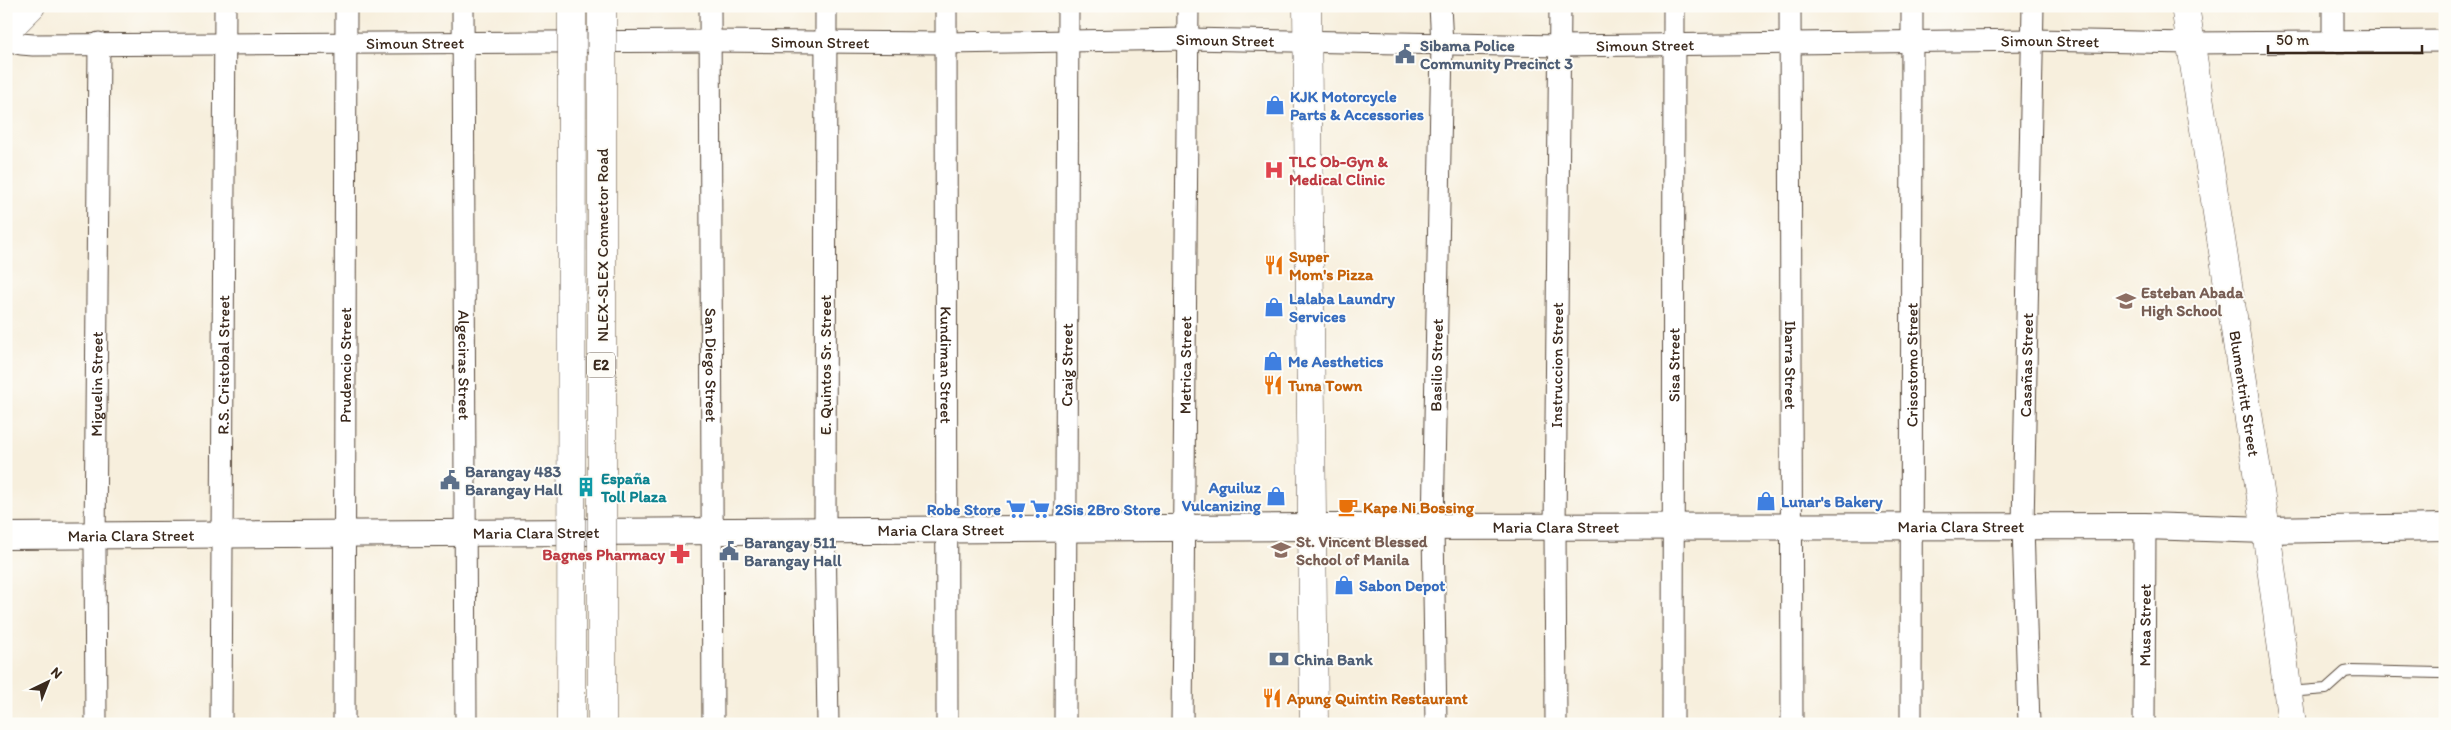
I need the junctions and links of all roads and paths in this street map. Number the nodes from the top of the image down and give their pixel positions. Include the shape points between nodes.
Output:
1 (31, 6) edge
2 (225, 6) edge
3 (346, 6) edge
4 (463, 6) edge
5 (572, 6) edge
6 (602, 6) edge
7 (710, 6) edge
8 (826, 6) edge
9 (946, 6) edge
10 (1068, 6) edge
11 (1188, 6) edge
12 (1307, 6) edge
13 (1440, 6) edge
14 (1560, 6) edge
15 (1674, 6) edge
16 (1790, 6) edge
17 (1912, 6) edge
18 (2033, 6) edge
19 (2185, 6) edge
20 (2333, 6) edge
21 (6, 31) edge
22 (6, 39) edge
23 (1068, 39) junction
24 (1188, 39) junction
25 (710, 40) junction
26 (2034, 40) junction
27 (2333, 40) junction
28 (462, 41) junction
29 (2445, 41) edge
30 (826, 42) junction
31 (1307, 42) junction
32 (1911, 42) junction
33 (99, 43) junction
34 (345, 43) junction
35 (946, 43) junction
36 (2190, 43) junction
37 (225, 44) junction
38 (1442, 44) junction
39 (1674, 44) junction
40 (1789, 44) junction
41 (1560, 46) junction
42 (1673, 526) junction
43 (1792, 526) junction
44 (1913, 526) junction
45 (2023, 526) junction
46 (2145, 526) junction
47 (1314, 527) junction
48 (1433, 527) junction
49 (1555, 527) junction
50 (2445, 527) edge
51 (1182, 528) junction
52 (1066, 529) junction
53 (825, 530) junction
54 (946, 530) junction
55 (2266, 530) junction
56 (713, 531) junction
57 (466, 533) junction
58 (346, 534) junction
59 (220, 535) junction
60 (6, 536) edge
61 (95, 536) junction
62 (2440, 673) dead end
63 (2287, 692) junction
64 (96, 724) edge
65 (221, 724) edge
66 (344, 724) edge
67 (466, 724) edge
68 (571, 724) edge
69 (602, 724) edge
70 (713, 724) edge
71 (828, 724) edge
72 (947, 724) edge
73 (1065, 724) edge
74 (1182, 724) edge
75 (1314, 724) edge
76 (1436, 724) edge
77 (1556, 724) edge
78 (1672, 724) edge
79 (1792, 724) edge
80 (1911, 724) edge
81 (2029, 724) edge
82 (2144, 724) edge
83 (2292, 724) edge

1 - 21 main road
2 - 37 street, R.S. Cristobal Street
3 - 34 street, Prudencio Street
4 - 28 street, Algeciras Street
5 - 68 main road, NLEX-SLEX Connector Road / E2, bridge
6 - 69 main road, NLEX-SLEX Connector Road / E2, bridge
7 - 25 street, San Diego Street
8 - 30 street, E. Quintos Sr. Street
9 - 35 street, Kundiman Street
10 - 23 street, Craig Street
11 - 24 street, Metrica Street
12 - 31 main road
13 - 38 street, Basilio Street
14 - 41 street, Instruccion Street
15 - 39 street, Sisa Street
16 - 40 street, Ibarra Street
17 - 32 street, Crisostomo Street
18 - 26 street, Casañas Street
19 - 36 main road, Blumentritt Street
20 - 27 street
22 - 33 street, Simoun Street via 27,44
23 - 24 street, Simoun Street
23 - 35 street, Simoun Street
23 - 52 street, Craig Street
24 - 31 street, Simoun Street
24 - 51 street, Metrica Street
25 - 28 street, Simoun Street
25 - 30 street, Simoun Street
25 - 56 street, San Diego Street
26 - 32 street, Simoun Street
26 - 36 street, Simoun Street
26 - 45 street, Casañas Street
27 - 29 street, Simoun Street
27 - 36 street, Simoun Street
28 - 34 street, Simoun Street
28 - 57 street, Algeciras Street
30 - 35 street, Simoun Street
30 - 53 street, E. Quintos Sr. Street
31 - 38 street, Simoun Street
31 - 47 main road
32 - 40 street, Simoun Street
32 - 44 street, Crisostomo Street
33 - 37 street, Simoun Street
33 - 61 street, Miguelin Street
34 - 37 street, Simoun Street
34 - 58 street, Prudencio Street
35 - 54 street, Kundiman Street
36 - 55 main road, Blumentritt Street
37 - 59 street, R.S. Cristobal Street
38 - 41 street, Simoun Street
38 - 48 street, Basilio Street
39 - 40 street, Simoun Street
39 - 41 street, Simoun Street
39 - 42 street, Sisa Street
40 - 43 street, Ibarra Street
41 - 49 street, Instruccion Street
42 - 43 street, Maria Clara Street
42 - 49 street, Maria Clara Street
42 - 78 street, Sisa Street
43 - 44 street, Maria Clara Street
43 - 79 street, Ibarra Street
44 - 45 street, Maria Clara Street
44 - 80 street, Crisostomo Street
45 - 46 street, Maria Clara Street
45 - 81 street, Casañas Street
46 - 55 street, Maria Clara Street
46 - 82 street, Musa Street
47 - 48 street, Maria Clara Street
47 - 51 street, Maria Clara Street
47 - 75 main road
48 - 49 street, Maria Clara Street
48 - 76 street, Basilio Street
49 - 77 street, Instruccion Street
50 - 55 street, Maria Clara Street
51 - 52 street, Maria Clara Street
51 - 74 street, Metrica Street
52 - 54 street, Maria Clara Street
52 - 73 street, Craig Street
53 - 54 street, Maria Clara Street
53 - 56 street, Maria Clara Street
53 - 71 street, E. Quintos Sr. Street
54 - 72 street, Kundiman Street
55 - 63 main road, Blumentritt Street
56 - 57 street, Maria Clara Street
56 - 70 street, San Diego Street
57 - 58 street, Maria Clara Street
57 - 67 street, Algeciras Street
58 - 59 street, Maria Clara Street
58 - 66 street, Prudencio Street
59 - 61 street, Maria Clara Street
59 - 65 street, R.S. Cristobal Street
60 - 61 street, Maria Clara Street
61 - 64 street, Miguelin Street
62 - 63 lane via 2351,671 2345,672 2326,689
63 - 83 main road, Blumentritt Street

